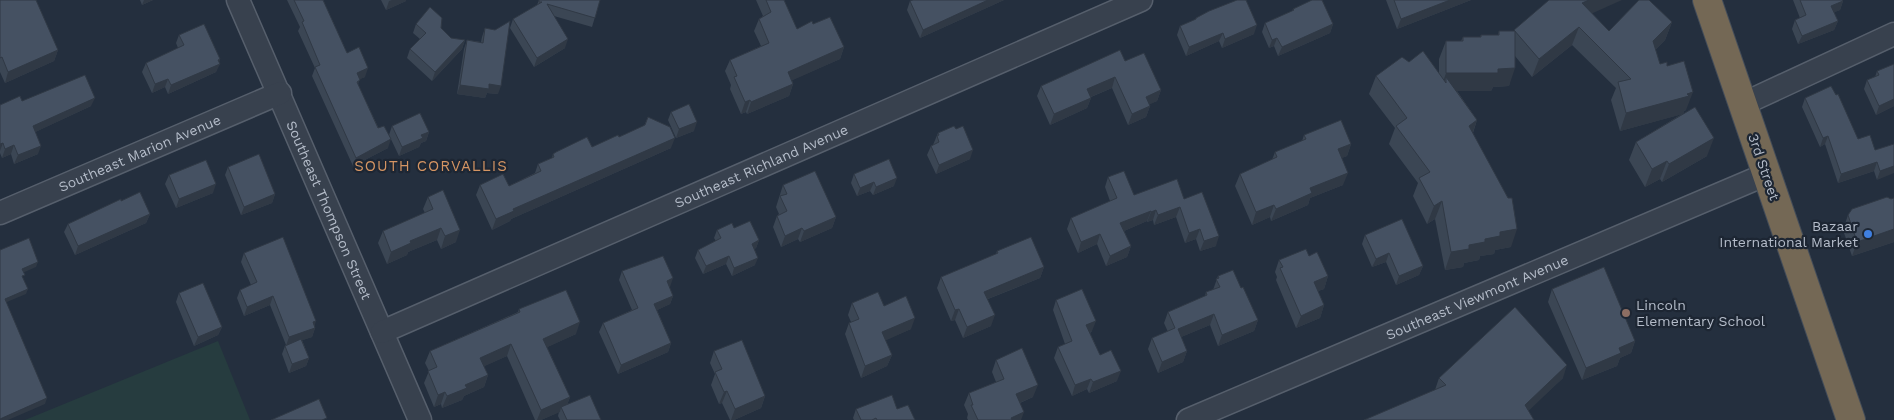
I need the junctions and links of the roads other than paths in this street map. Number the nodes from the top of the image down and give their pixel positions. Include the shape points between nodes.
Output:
1 (238, 0) edge
2 (1141, 0) edge
3 (1708, 0) edge
4 (1894, 34) edge
5 (280, 93) junction
6 (1743, 104) junction
7 (1767, 174) junction
8 (0, 213) edge
9 (382, 332) junction
10 (420, 420) edge
11 (1188, 420) edge
12 (1851, 420) edge

1 - 5 street, Southeast Thompson Street
2 - 9 street, Southeast Richland Avenue
3 - 6 highway, 3rd Street
4 - 6 street
5 - 8 street, Southeast Marion Avenue
5 - 9 street, Southeast Thompson Street
6 - 7 highway, 3rd Street
7 - 11 street, Southeast Viewmont Avenue
7 - 12 highway, 3rd Street
9 - 10 street, Southeast Thompson Street

